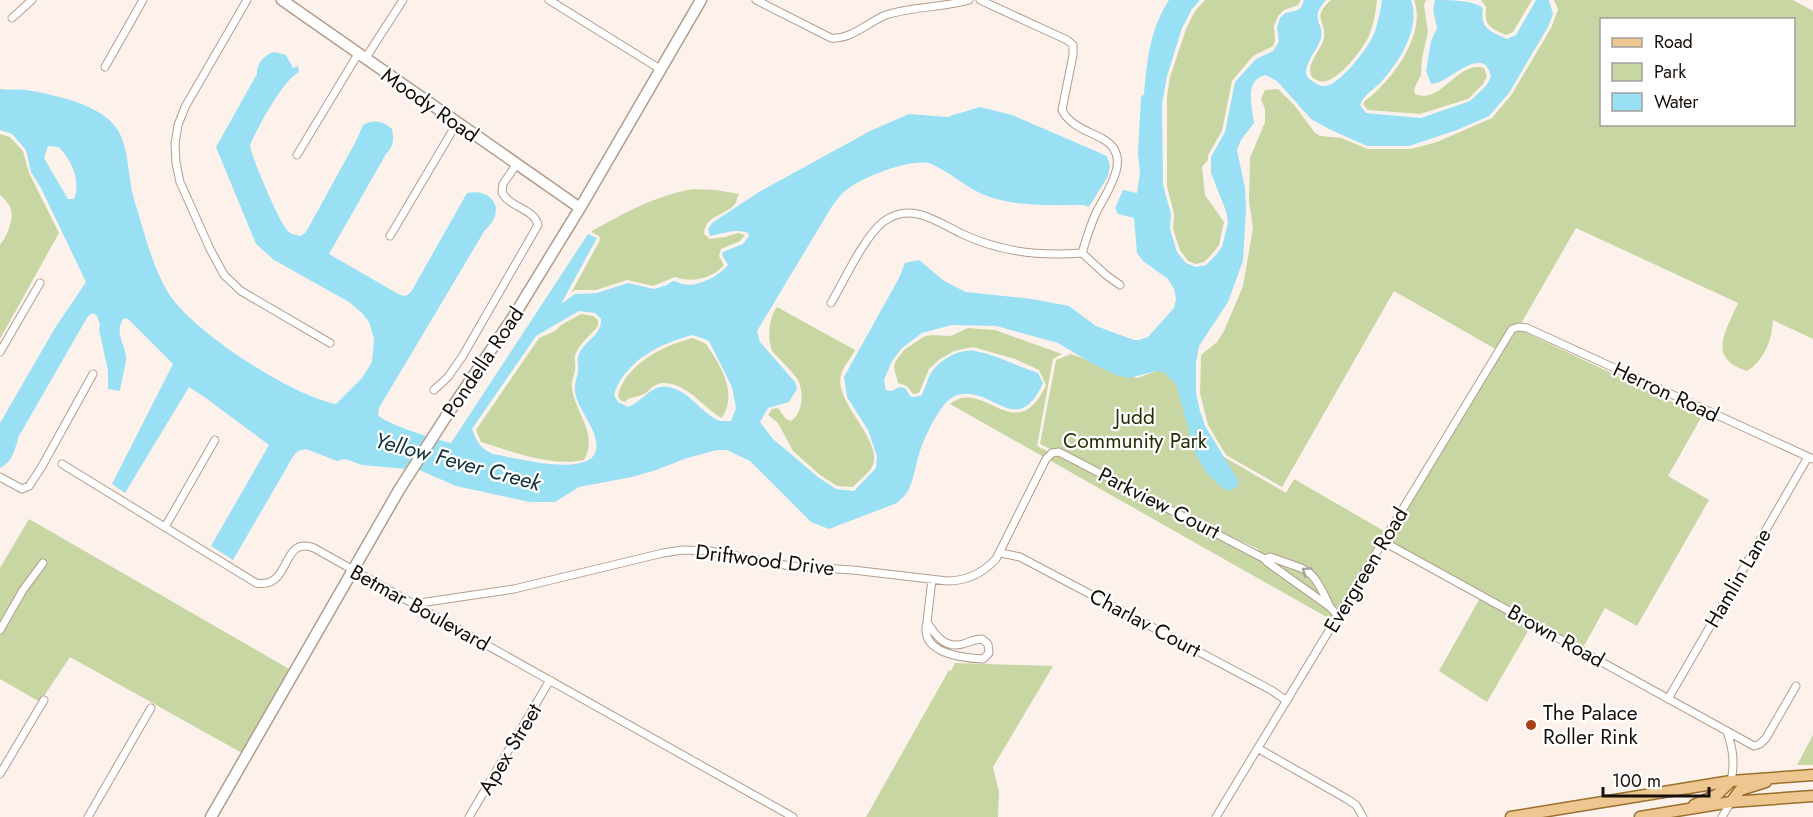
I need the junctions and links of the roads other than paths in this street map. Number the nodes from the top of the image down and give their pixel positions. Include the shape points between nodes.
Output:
1 (32, 0) edge
2 (143, 0) edge
3 (247, 0) edge
4 (282, 0) edge
5 (403, 0) edge
6 (549, 0) edge
7 (701, 0) edge
8 (756, 0) edge
9 (969, 0) edge
10 (980, 0) edge
11 (12, 18) dead end
12 (361, 56) junction
13 (105, 67) dead end
14 (660, 69) junction
15 (457, 123) junction
16 (297, 155) dead end
17 (516, 165) junction
18 (580, 208) junction
19 (390, 236) dead end
20 (1082, 253) junction
21 (40, 283) dead end
22 (1120, 285) dead end
23 (831, 303) dead end
24 (1519, 327) joint
25 (330, 343) dead end
26 (0, 352) edge
27 (93, 374) dead end
28 (434, 390) dead end
29 (215, 440) dead end
30 (1052, 453) joint
31 (1810, 458) edge
32 (62, 464) dead end
33 (0, 477) edge
34 (165, 527) junction
35 (1384, 542) junction
36 (1001, 553) junction
37 (1265, 559) junction
38 (43, 563) dead end
39 (353, 570) junction
40 (932, 579) junction
41 (413, 604) junction
42 (1330, 607) junction
43 (1339, 617) junction
44 (927, 622) junction
45 (0, 630) edge
46 (956, 645) junction
47 (956, 655) junction
48 (550, 680) junction
49 (1796, 686) dead end
50 (1668, 699) junction
51 (44, 700) dead end
52 (1287, 701) junction
53 (151, 708) dead end
54 (1727, 732) junction
55 (1259, 749) junction
56 (0, 774) edge
57 (1813, 775) edge
58 (1784, 776) junction
59 (1731, 781) junction
60 (1813, 796) edge
61 (1731, 802) junction
62 (1682, 810) junction
63 (88, 817) edge
64 (212, 817) edge
65 (470, 817) edge
66 (793, 817) edge
67 (1216, 817) edge
68 (1363, 817) edge
69 (1511, 817) edge
70 (1640, 817) edge
71 (1722, 817) edge

1 - 11 street
2 - 13 street
3 - 25 street via 181,116 175,144 177,172 219,268 229,280
4 - 12 main road, Moody Road
5 - 12 street
6 - 14 street
7 - 14 main road, Pondella Road
8 - 9 street via 840,39 893,13
10 - 20 street via 1073,45 1062,110 1065,118 1113,145 1118,157
12 - 15 main road, Moody Road
12 - 16 street
14 - 18 main road, Pondella Road
15 - 17 main road, Moody Road
15 - 19 street
17 - 18 main road, Moody Road
17 - 28 street via 503,184 503,196 535,218 538,225 458,362
18 - 39 main road, Pondella Road via 399,490
20 - 22 street
20 - 23 street via 998,247 926,215 908,213 883,222 871,234
21 - 26 street
24 - 31 street, Herron Road
24 - 35 street, Evergreen Road via 1507,335
27 - 33 street via 29,486 22,489
29 - 34 street
30 - 36 street, Driftwood Drive
30 - 37 street, Parkview Court via 1067,455
31 - 50 street, Hamlin Lane
32 - 34 street, Betmar Boulevard
34 - 39 street, Betmar Boulevard via 264,585 278,577 297,547 305,545
35 - 43 street, Evergreen Road
35 - 50 street, Brown Road
36 - 40 street, Driftwood Drive via 985,570 969,578
36 - 52 street, Charlav Court via 1020,557
37 - 42 street, Parkview Court
42 -> 37 street, Parkview Court via 1320,585 1304,568 1270,557
38 - 45 street
39 - 41 street, Betmar Boulevard
39 - 64 main road, Pondella Road
40 - 41 street, Driftwood Drive via 790,566 682,550 514,589
40 - 44 street
41 - 48 street, Betmar Boulevard
42 - 43 street, Parkview Court
43 - 52 street, Evergreen Road
44 - 46 street via 935,636
44 - 47 street via 925,635 929,642
46 - 47 street
46 - 47 street via 982,639 988,644 989,653 983,659
48 - 65 street, Apex Street
48 - 66 street, Betmar Boulevard
49 - 54 street, Brown Road via 1760,744 1754,746
50 - 54 street, Brown Road
51 - 56 street
52 - 55 street, Evergreen Road
53 - 63 street
54 - 59 street via 1734,756
55 - 67 street, Evergreen Road
55 - 68 street via 1347,799
57 - 58 main road
58 - 59 main road
58 - 61 main road via 1740,789
59 - 62 main road via 1718,794
59 - 69 main road
60 - 61 main road
61 - 62 main road
61 - 71 street
62 - 70 main road

